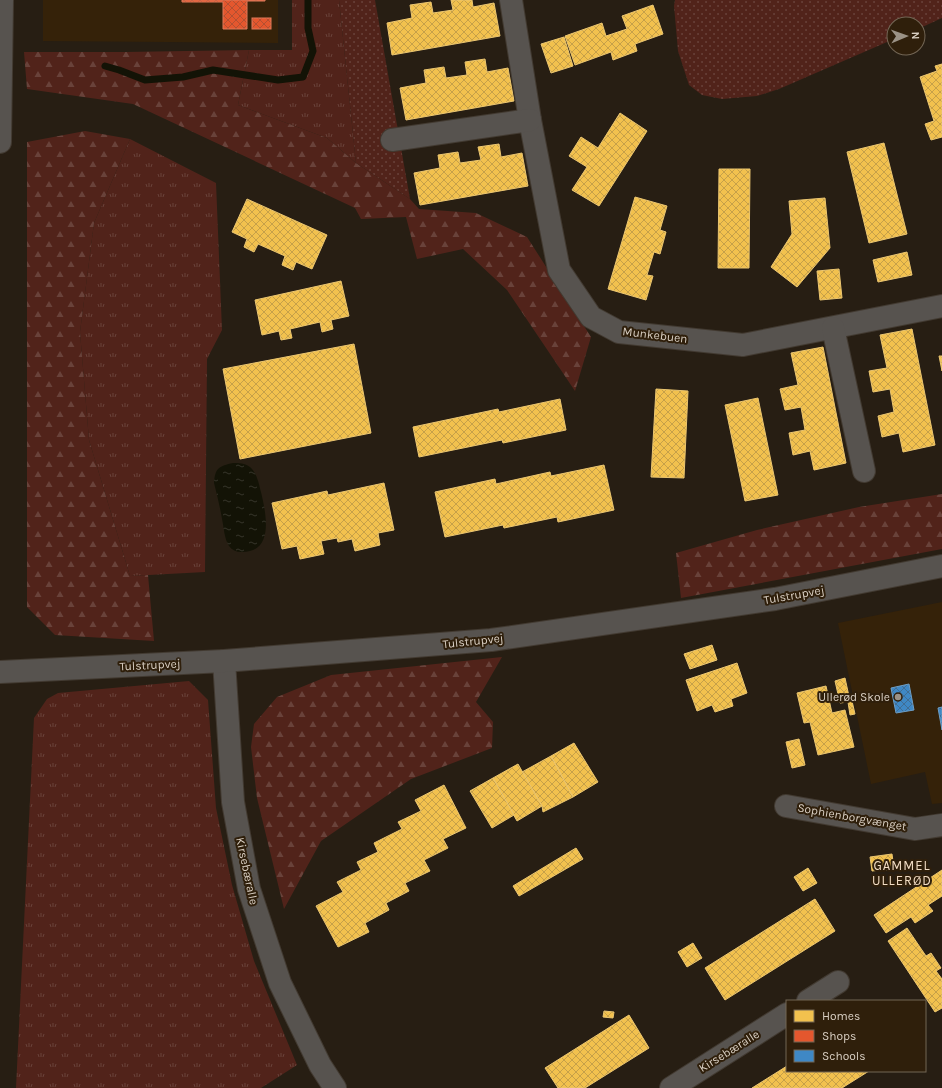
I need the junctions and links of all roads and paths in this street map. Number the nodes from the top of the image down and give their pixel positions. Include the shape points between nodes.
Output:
1 (510, 0) edge
2 (1, 12) edge
3 (0, 108) edge
4 (530, 120) junction
5 (392, 140) dead end
6 (0, 142) edge
7 (942, 306) edge
8 (833, 328) junction
9 (864, 471) dead end
10 (942, 566) edge
11 (224, 661) junction
12 (0, 672) edge
13 (786, 806) dead end
14 (942, 825) edge
15 (838, 982) dead end
16 (810, 1000) edge
17 (786, 1015) edge
18 (335, 1088) edge
19 (671, 1088) edge

1 - 4 street, Munkebuen
2 - 3 street
3 - 6 street
4 - 5 street
4 - 8 street, Munkebuen via 559,270 591,317 619,332 743,345
7 - 8 street, Munkebuen
8 - 9 street
10 - 11 street, Tulstrupvej via 775,599 491,640
11 - 12 street, Tulstrupvej
11 - 18 street, Kirsebæralle via 233,802 249,889 280,983 320,1065
13 - 14 street, Sophienborgvænget via 915,829
15 - 16 street
17 - 19 street, Kirsebæralle

